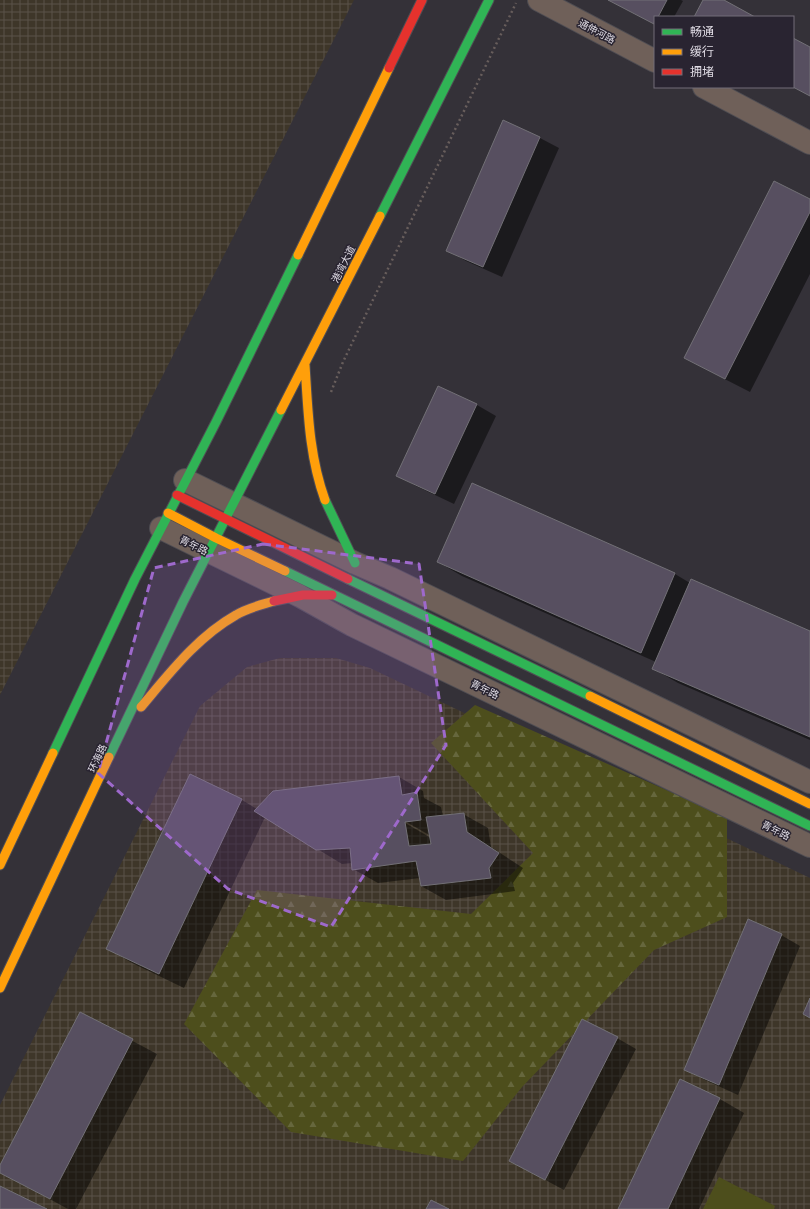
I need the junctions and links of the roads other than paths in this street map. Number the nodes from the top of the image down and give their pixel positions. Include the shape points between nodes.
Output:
1 (422, 0) edge
2 (489, 0) edge
3 (539, 0) edge
4 (654, 60) edge
5 (706, 88) edge
6 (810, 143) edge
7 (305, 364) junction
8 (181, 488) junction
9 (229, 512) junction
10 (165, 521) junction
11 (213, 545) junction
12 (355, 563) junction
13 (336, 595) junction
14 (300, 596) junction
15 (124, 725) junction
16 (810, 782) edge
17 (810, 804) edge
18 (810, 826) edge
19 (810, 846) edge
20 (0, 865) edge
21 (0, 988) edge

1 - 8 main road via 216,422
2 - 7 main road, 港湾大道
3 - 4 street, 通伸河路
5 - 6 street
7 - 9 main road, 港湾大道
7 - 12 main road via 310,442 319,481 328,507
8 - 9 street
8 - 10 main road
9 - 11 main road, 港湾大道
9 - 12 street
9 - 17 main road
10 - 11 street, 青年路
10 - 20 main road
11 - 13 main road, 青年路
11 - 14 street, 青年路
11 - 15 main road, 环海路
12 - 16 street
13 - 14 main road
13 - 18 main road, 青年路
14 - 15 main road via 268,603 238,614 214,630 197,644
14 - 19 street, 青年路 via 359,628
15 - 21 main road, 环海路

